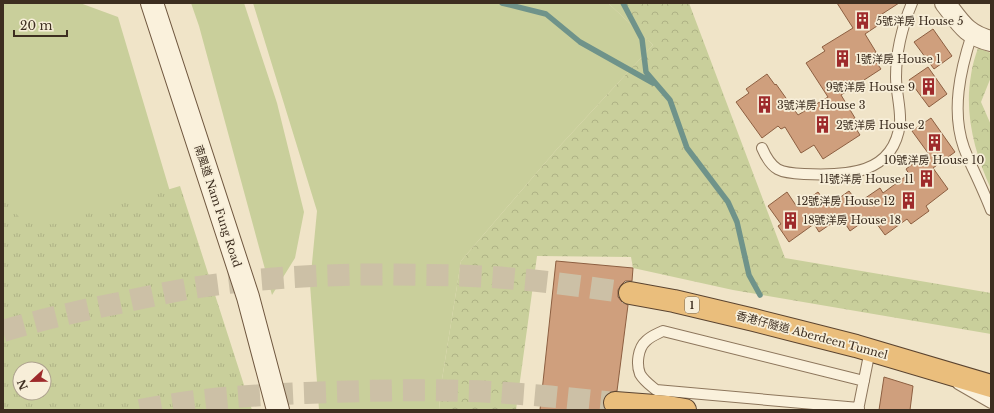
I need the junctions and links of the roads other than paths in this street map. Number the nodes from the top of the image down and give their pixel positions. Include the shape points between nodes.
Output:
1 (152, 3) edge
2 (912, 3) edge
3 (945, 3) edge
4 (972, 34) junction
5 (991, 41) edge
6 (762, 148) dead end
7 (991, 210) edge
8 (630, 294) tunnel mouth
9 (870, 350) junction
10 (927, 366) junction
11 (864, 381) junction
12 (991, 386) edge
13 (615, 403) tunnel mouth
14 (991, 403) edge
15 (858, 409) edge
16 (278, 410) edge
17 (685, 410) edge

1 - 16 main road, 南風道 Nam Fung Road via 248,297
2 - 6 lane via 900,39 897,59 900,122 898,132 889,152 877,164 855,172 819,175 789,173 779,170 770,163
3 - 4 street via 961,25
4 - 5 street
4 - 7 lane via 959,89 958,120 964,147
8 - 9 highway, 香港仔隧道 Aberdeen Tunnel / 1 via 731,314
9 - 10 highway, 香港仔隧道 Aberdeen Tunnel / 1
9 - 11 lane
10 - 12 highway, 香港仔隧道 Aberdeen Tunnel / 1
10 - 14 lane
11 - 15 lane
11 - 15 lane via 663,331 645,342 640,350 640,374 656,390
13 - 17 highway

